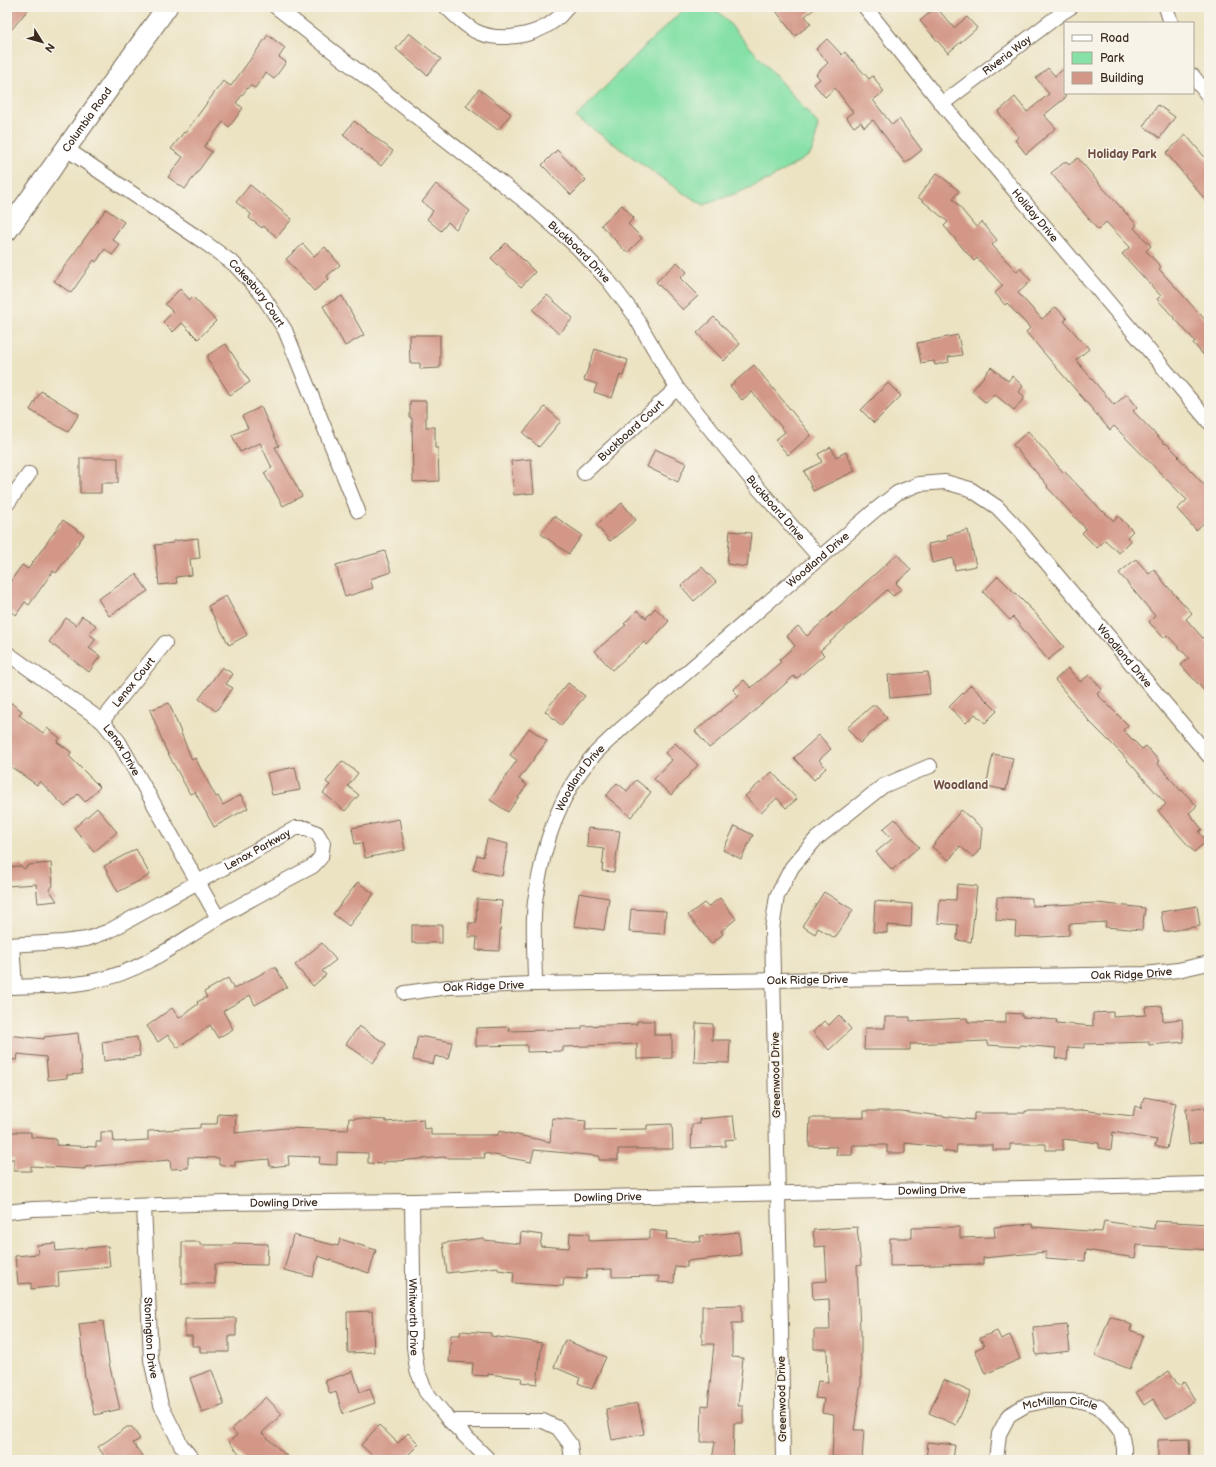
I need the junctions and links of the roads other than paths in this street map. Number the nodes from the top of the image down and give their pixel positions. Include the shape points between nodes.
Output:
1 (167, 7) edge
2 (276, 7) edge
3 (446, 7) edge
4 (567, 7) edge
5 (865, 7) edge
6 (1071, 7) edge
7 (1166, 7) edge
8 (1171, 22) edge
9 (1194, 77) edge
10 (1209, 97) edge
11 (942, 104) junction
12 (65, 148) junction
13 (7, 231) edge
14 (677, 388) junction
15 (1209, 422) edge
16 (584, 473) dead end
17 (29, 474) dead end
18 (7, 504) edge
19 (358, 511) dead end
20 (820, 558) junction
21 (165, 643) dead end
22 (7, 653) edge
23 (102, 721) junction
24 (1208, 755) edge
25 (930, 766) dead end
26 (197, 882) junction
27 (218, 918) junction
28 (10, 945) edge
29 (1209, 963) edge
30 (774, 980) junction
31 (535, 984) junction
32 (11, 987) edge
33 (405, 993) dead end
34 (1209, 1184) edge
35 (778, 1194) junction
36 (412, 1202) junction
37 (144, 1206) junction
38 (7, 1212) edge
39 (450, 1422) junction
40 (193, 1460) edge
41 (489, 1460) edge
42 (572, 1460) edge
43 (783, 1460) edge
44 (996, 1460) edge
45 (1124, 1460) edge

1 - 12 main road, Columbia Road
2 - 14 street, Buckboard Drive via 531,206 577,247 608,280 633,313
3 - 4 street via 473,30 500,37 526,35 549,25
5 - 11 street, Holiday Drive
6 - 11 street, Riveria Way
7 - 8 street
9 - 10 street
11 - 15 street, Holiday Drive
12 - 13 main road, Columbia Road
12 - 19 street, Cokesbury Court via 234,264 261,293 285,330
14 - 16 street, Buckboard Court
14 - 20 street, Buckboard Drive via 759,489
17 - 18 street
20 - 24 street, Woodland Drive via 897,493 919,484 945,482 970,489 997,507 1020,531
20 - 31 street, Woodland Drive via 622,728 593,756 569,789 554,822 542,861 535,902
21 - 23 street, Lenox Court
22 - 23 street, Lenox Drive
23 - 26 street, Lenox Drive via 119,742
25 - 30 street, Greenwood Drive via 883,786 816,839 792,867 777,896 772,929
26 - 27 street
26 - 27 street, Lenox Parkway via 296,828 306,828 317,833 323,843 321,857 313,866
26 - 28 street, Lenox Parkway via 115,928 87,939
27 - 32 street, Lenox Parkway via 150,960 123,973 75,984
28 - 32 street, Lenox Parkway
29 - 30 street, Oak Ridge Drive via 1145,974
30 - 31 street, Oak Ridge Drive
30 - 35 street, Greenwood Drive
31 - 33 street, Oak Ridge Drive via 448,987
34 - 35 street, Dowling Drive
35 - 36 street, Dowling Drive
35 - 43 street, Greenwood Drive
36 - 37 street, Dowling Drive
36 - 39 street, Whitworth Drive via 414,1347 417,1370 426,1392
37 - 38 street, Dowling Drive
37 - 40 street, Stonington Drive via 151,1360 161,1405 181,1445
39 - 41 street, Whitworth Drive
39 - 42 street via 543,1421 558,1428 570,1444
44 - 45 street, McMillan Circle via 999,1434 1009,1415 1026,1405 1045,1400 1082,1401 1099,1407 1121,1432

